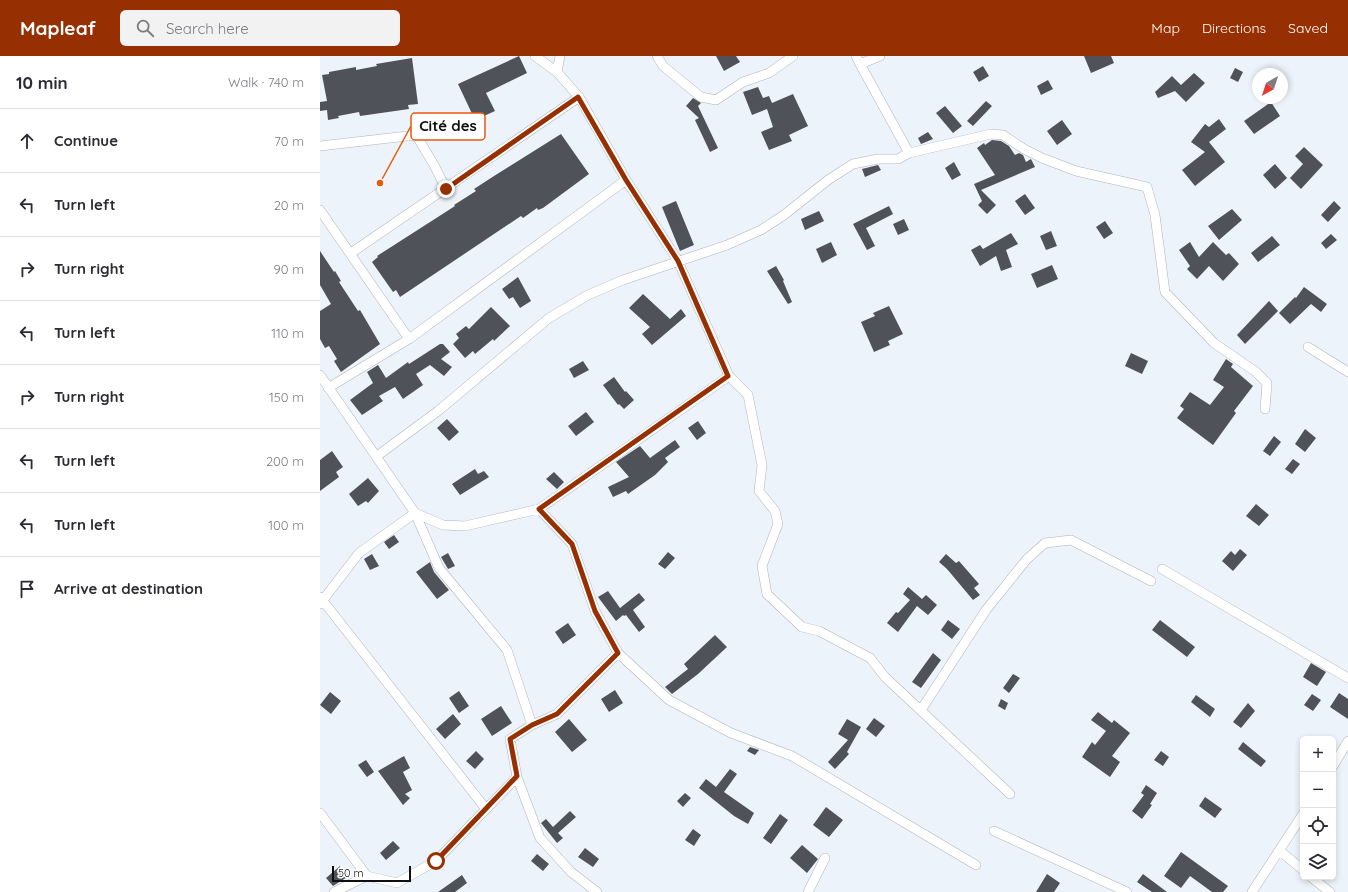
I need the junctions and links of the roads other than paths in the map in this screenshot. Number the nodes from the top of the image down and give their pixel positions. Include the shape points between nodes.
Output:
1 (535, 56) edge
2 (560, 56) edge
3 (657, 56) edge
4 (793, 56) edge
5 (880, 56) edge
6 (858, 60) edge
7 (556, 72) junction
8 (578, 97) junction
9 (320, 146) edge
10 (909, 153) junction
11 (626, 180) junction
12 (446, 189) junction
13 (320, 210) edge
14 (350, 253) junction
15 (678, 261) junction
16 (409, 339) junction
17 (1308, 347) dead end
18 (1348, 372) edge
19 (320, 375) edge
20 (728, 376) junction
21 (328, 388) junction
22 (1264, 409) dead end
23 (376, 456) junction
24 (539, 509) junction
25 (416, 513) junction
26 (1162, 568) dead end
27 (1151, 581) dead end
28 (321, 601) edge
29 (618, 653) junction
30 (1348, 678) edge
31 (921, 710) junction
32 (532, 725) junction
33 (1348, 741) edge
34 (1336, 761) edge
35 (517, 776) junction
36 (1010, 794) dead end
37 (486, 809) junction
38 (320, 813) edge
39 (1300, 819) edge
40 (994, 831) dead end
41 (1280, 851) junction
42 (825, 858) dead end
43 (976, 865) dead end
44 (1300, 868) edge
45 (367, 876) junction
46 (1316, 880) edge
47 (334, 892) edge
48 (597, 892) edge
49 (808, 892) edge
50 (1128, 892) edge
51 (1252, 892) edge
52 (1330, 892) edge

1 - 7 street
2 - 7 street
3 - 4 street via 664,66 701,97 716,100 743,82 769,73
5 - 6 street
6 - 10 street
7 - 8 street
8 - 11 street
8 - 12 street
9 - 12 street via 416,135
10 - 15 street via 898,159 878,159 853,164 761,230 727,245
10 - 22 street via 991,134 1003,135 1042,158 1076,171 1147,187 1155,215 1166,292 1214,343 1256,372 1267,383
11 - 15 street
11 - 16 street
12 - 14 street
13 - 14 street
14 - 16 street
15 - 20 street
15 - 23 street via 588,295 549,318 438,411
16 - 21 street
17 - 18 street
19 - 21 street
20 - 24 street
20 - 31 street via 748,395 762,465 759,491 775,511 778,524 762,566 767,594 802,627 819,631 870,658 885,677
21 - 23 street
23 - 25 street
24 - 25 street via 465,526 443,525
24 - 29 street via 572,544 595,611
25 - 28 street via 359,553
25 - 32 street via 439,568 507,650
26 - 30 street
27 - 31 street via 1071,540 1045,543 1027,559 986,610
28 - 37 street
29 - 32 street via 557,714
29 - 43 street via 669,700 731,733 792,756
31 - 36 street
32 - 35 street via 510,739
33 - 34 street
35 - 37 street
35 - 48 street via 540,838 571,872
37 - 45 street via 436,861 397,883
38 - 45 street
39 - 41 street
40 - 50 street
41 - 44 street
41 - 51 street
42 - 49 street
45 - 47 street
46 - 52 street

